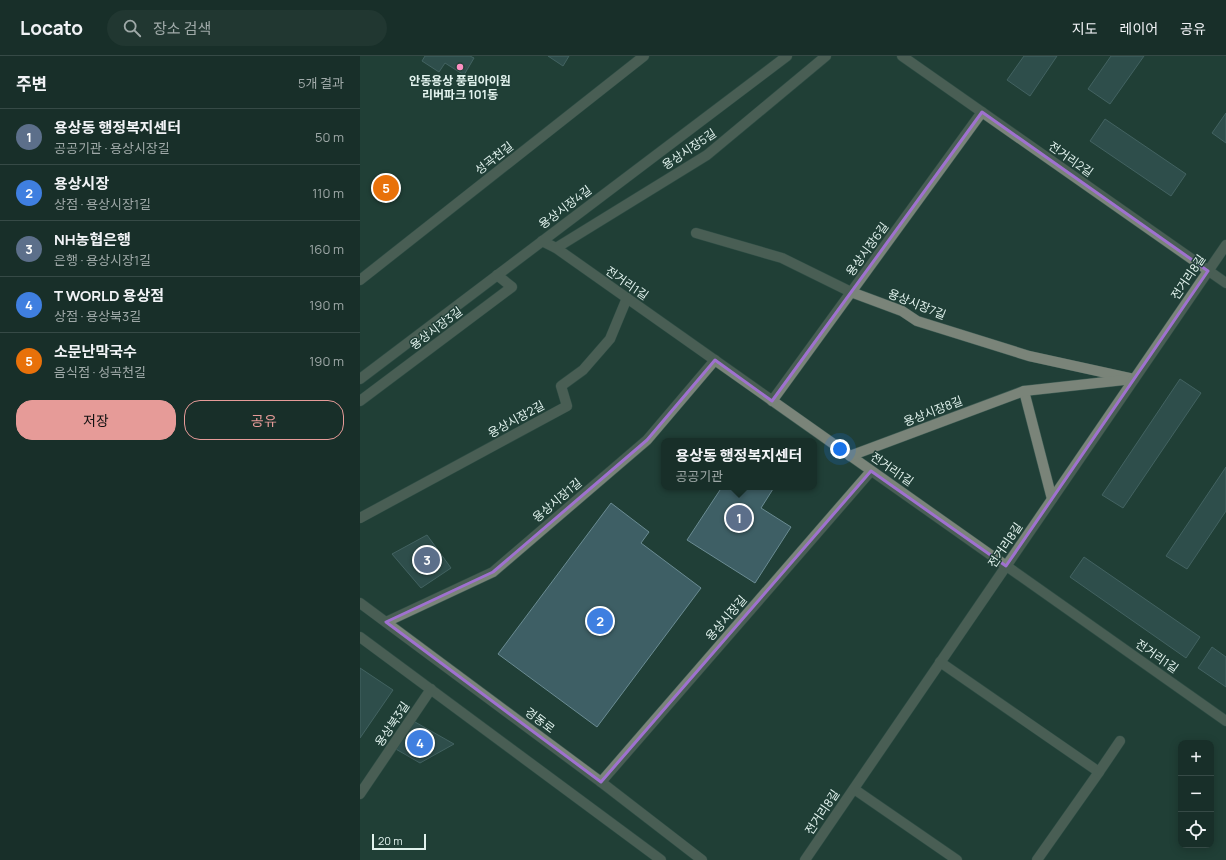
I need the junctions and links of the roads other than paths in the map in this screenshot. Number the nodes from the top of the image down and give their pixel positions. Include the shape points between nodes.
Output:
1 (644, 56) edge
2 (786, 56) edge
3 (826, 56) edge
4 (902, 56) edge
5 (982, 112) junction
6 (696, 232) dead end
7 (542, 241) junction
8 (1226, 244) edge
9 (556, 248) junction
10 (1208, 271) junction
11 (497, 275) junction
12 (360, 280) edge
13 (1226, 283) edge
14 (851, 292) junction
15 (626, 298) junction
16 (715, 360) junction
17 (1134, 378) junction
18 (360, 379) edge
19 (1024, 391) junction
20 (772, 400) junction
21 (360, 401) edge
22 (850, 456) junction
23 (871, 470) junction
24 (1052, 499) junction
25 (360, 518) edge
26 (1006, 566) junction
27 (360, 603) edge
28 (386, 622) junction
29 (360, 637) edge
30 (940, 662) junction
31 (431, 689) junction
32 (1226, 721) edge
33 (1120, 741) dead end
34 (1098, 772) junction
35 (601, 782) junction
36 (854, 789) junction
37 (360, 794) edge
38 (661, 860) edge
39 (702, 860) edge
40 (805, 860) edge
41 (957, 860) edge
42 (1037, 860) edge

1 - 12 street, 성곡천길
2 - 7 street, 용상시장4길
3 - 9 street, 용상시장5길 via 707,155
4 - 5 street, 전거리2길
5 - 10 street, 전거리2길
5 - 14 street, 용상시장6길
6 - 14 street, 용상시장7길 via 782,258
7 - 9 street, 전거리1길
7 - 11 street, 용상시장4길
8 - 10 street, 전거리8길
9 - 15 street, 전거리1길
10 - 13 street, 전거리2길
10 - 17 street, 전거리8길
11 - 18 street, 용상시장4길
11 - 21 street, 용상시장3길 via 512,287
14 - 17 street, 용상시장7길 via 902,311 918,321 1029,356
14 - 20 street, 용상시장6길
15 - 16 street, 전거리1길
15 - 25 street, 용상시장2길 via 610,339 583,370 561,386 567,406
16 - 20 street, 전거리1길
16 - 28 street, 용상시장1길 via 647,440 492,572
17 - 19 street, 용상시장8길
17 - 24 street, 전거리8길
19 - 22 street, 용상시장8길
19 - 24 street
20 - 22 street, 전거리1길
22 - 23 street, 전거리1길
23 - 26 street, 전거리1길
23 - 35 street, 용상시장길
24 - 26 street, 전거리8길
26 - 30 street, 전거리8길
26 - 32 street, 전거리1길
27 - 28 street, 경동로
28 - 35 street, 경동로
29 - 31 street
30 - 34 street
30 - 36 street, 전거리8길
31 - 37 street, 용상북3길
31 - 38 street
33 - 34 street
34 - 42 street
35 - 39 street, 경동로
36 - 40 street, 전거리8길
36 - 41 street

